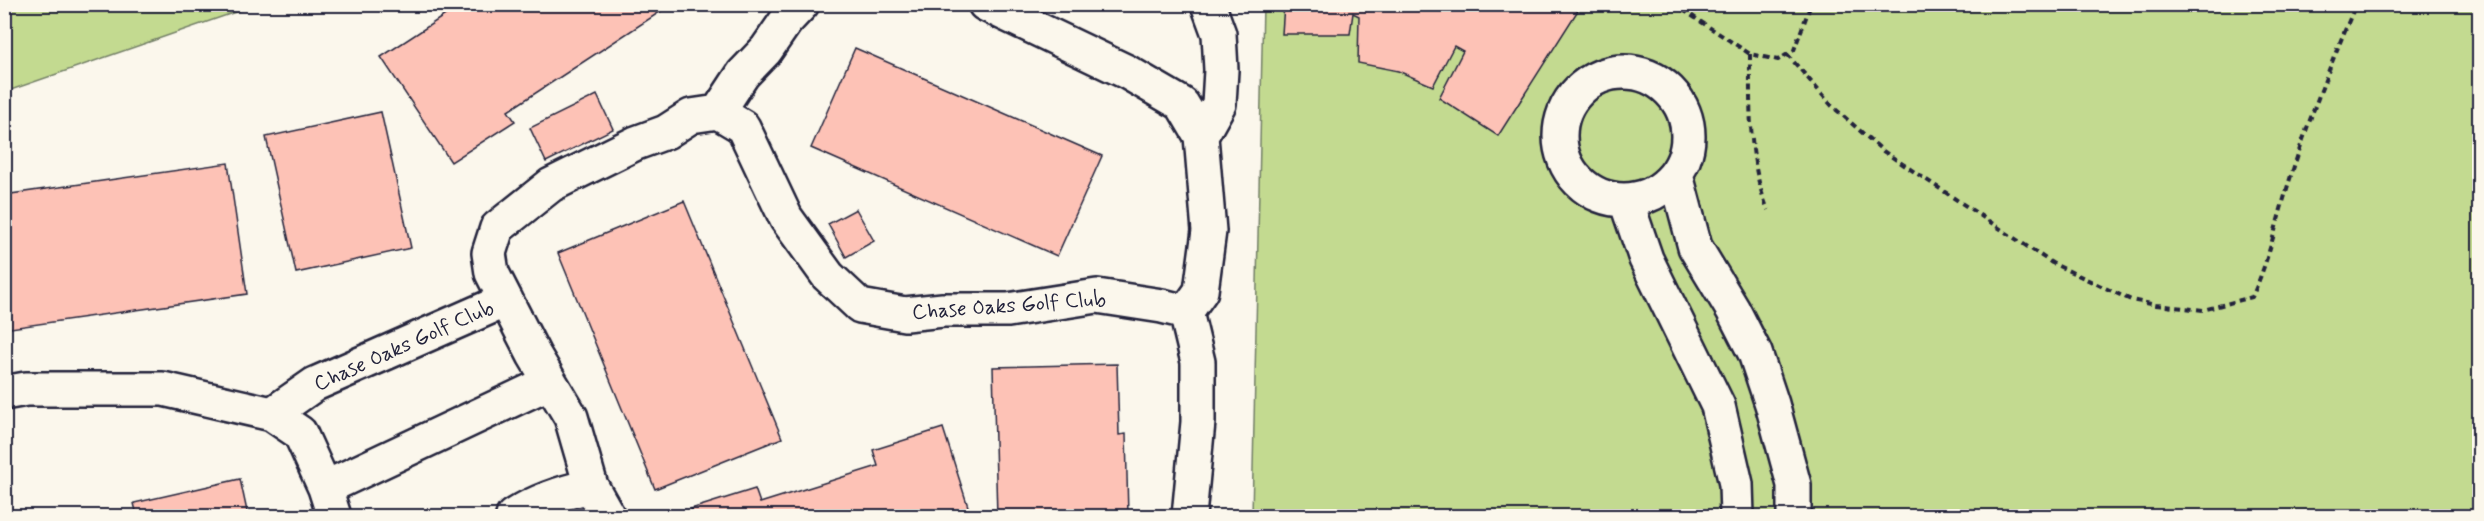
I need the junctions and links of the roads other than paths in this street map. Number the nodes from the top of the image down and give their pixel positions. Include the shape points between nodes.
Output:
1 (802, 4) edge
2 (985, 4) edge
3 (1208, 4) edge
4 (718, 112) junction
5 (1202, 136) junction
6 (1676, 175) junction
7 (1626, 201) junction
8 (506, 300) junction
9 (1186, 312) junction
10 (550, 382) junction
11 (4, 393) edge
12 (272, 414) junction
13 (591, 486) junction
14 (329, 502) edge
15 (513, 516) edge
16 (608, 516) edge
17 (1189, 516) edge
18 (1737, 516) edge
19 (1794, 516) edge

1 - 4 lane via 743,74
2 - 5 lane via 1127,72 1182,104
3 - 5 lane via 1219,34 1221,70 1219,104
4 - 8 lane, Chase Oaks Golf Club via 691,116 666,132 551,184 497,228 489,253 492,273
4 - 9 lane, Chase Oaks Golf Club via 743,127 786,218 828,276 861,306 905,314 1008,310 1097,296
5 - 9 lane via 1209,231 1202,291
6 - 7 lane via 1655,194
6 - 7 lane via 1688,139 1687,119 1673,94 1650,77 1621,71 1600,76 1582,87 1568,103 1560,123 1559,147 1567,168 1582,186 1603,198
6 - 19 lane via 1695,247 1755,353 1794,485
7 - 18 lane via 1647,259 1718,406 1736,484
8 - 10 lane, Chase Oaks Golf Club
8 - 12 lane, Chase Oaks Golf Club via 315,384
9 - 17 lane via 1198,362 1198,422
10 - 13 lane, Chase Oaks Golf Club via 571,417
10 - 14 lane
11 - 12 lane via 26,389 163,389
12 - 14 lane via 300,434
13 - 15 lane via 559,493
13 - 16 lane, Chase Oaks Golf Club

